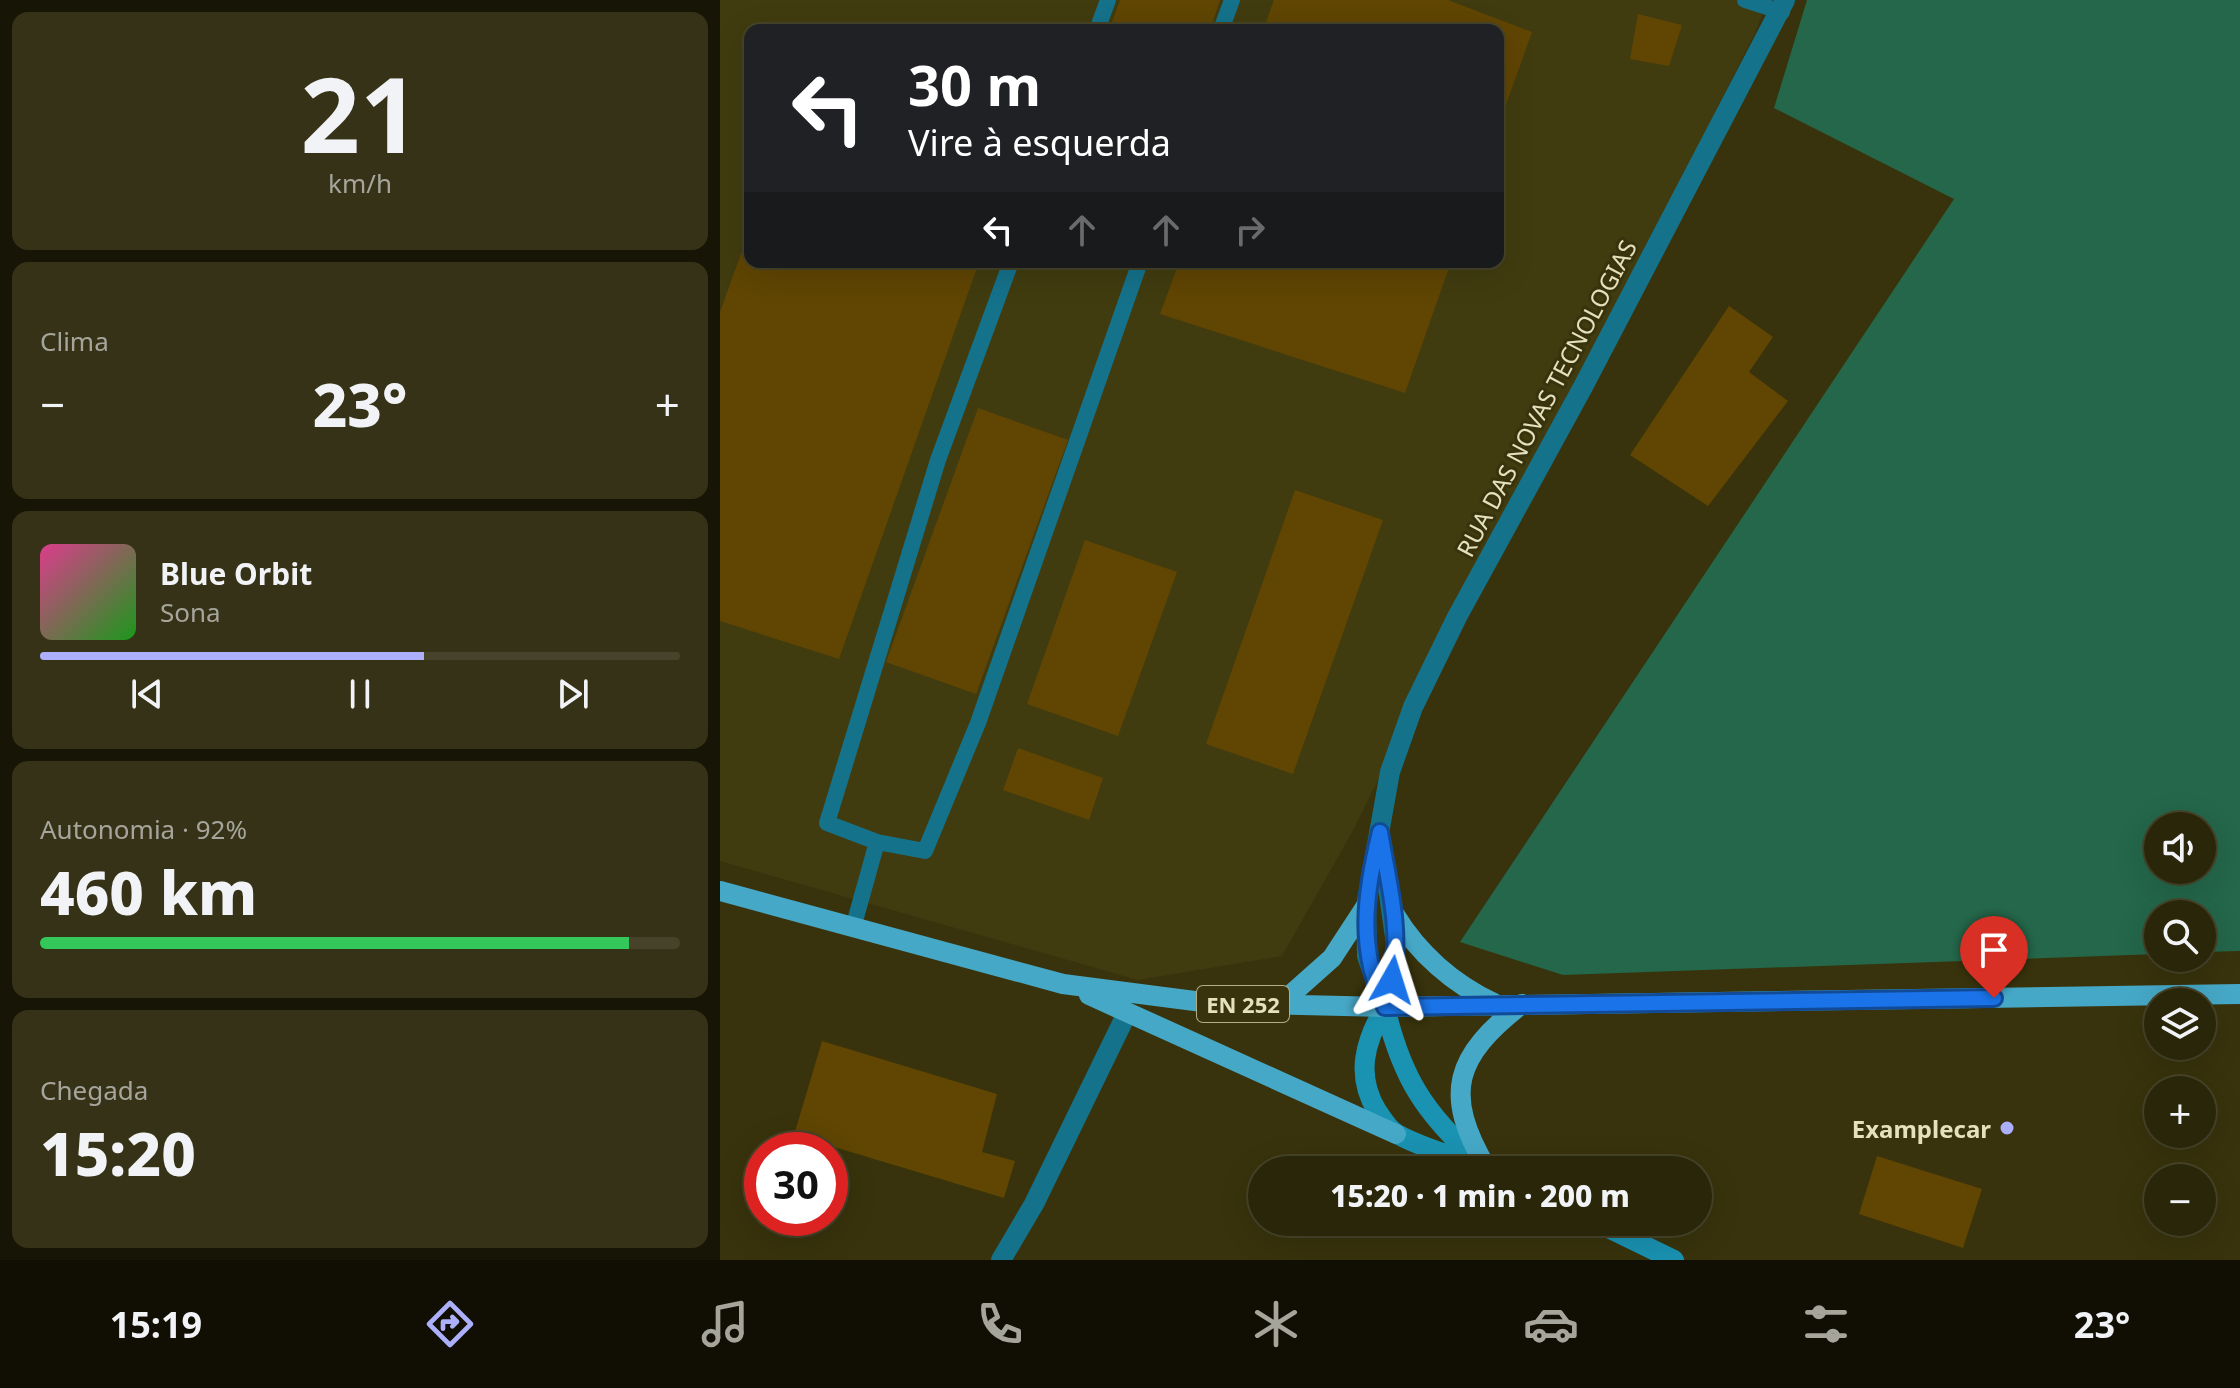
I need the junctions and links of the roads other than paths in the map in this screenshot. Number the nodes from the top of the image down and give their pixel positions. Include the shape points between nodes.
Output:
1 (1108, 0) edge
2 (1232, 0) edge
3 (1745, 0) edge
4 (1784, 6) edge
5 (1099, 24) edge
6 (1223, 24) edge
7 (1009, 268) edge
8 (1138, 268) edge
9 (1380, 832) junction
10 (877, 842) junction
11 (720, 891) edge
12 (1366, 906) junction
13 (1395, 915) junction
14 (853, 928) junction
15 (1063, 984) junction
16 (2240, 994) edge
17 (1497, 1004) junction
18 (1522, 1004) junction
19 (1278, 1006) junction
20 (1385, 1007) junction
21 (1127, 1013) junction
22 (1396, 1134) junction
23 (1454, 1156) edge
24 (1473, 1156) edge
25 (1480, 1156) edge
26 (1625, 1236) edge
27 (1001, 1260) edge
28 (1674, 1260) edge

1 - 5 lane
2 - 6 lane
3 - 4 lane
4 - 9 street, RUA DAS NOVAS TECNOLOGIAS via 1436,657 1396,750
7 - 10 lane via 938,460 827,823
8 - 10 lane via 978,723 925,851
9 - 12 street, RUA DAS NOVAS TECNOLOGIAS
9 - 13 street
10 - 14 lane
11 - 14 main road, EN 252
12 - 19 main road via 1332,958
12 - 20 street, RUA DAS NOVAS TECNOLOGIAS via 1367,956
13 - 17 main road via 1445,973
13 - 20 street via 1396,958
14 - 15 main road, EN 252
15 - 19 main road, EN 252 via 1161,999
15 - 21 main road
16 - 18 main road, EN 252
17 - 18 main road, EN 252
17 - 20 main road, EN 252
18 - 25 main road via 1487,1034 1462,1072 1465,1122
19 - 20 main road, EN 252
20 - 22 street via 1367,1044 1364,1075 1371,1101
20 - 24 street via 1396,1051 1416,1095
21 - 22 main road
21 - 27 street
22 - 23 street
26 - 28 street

